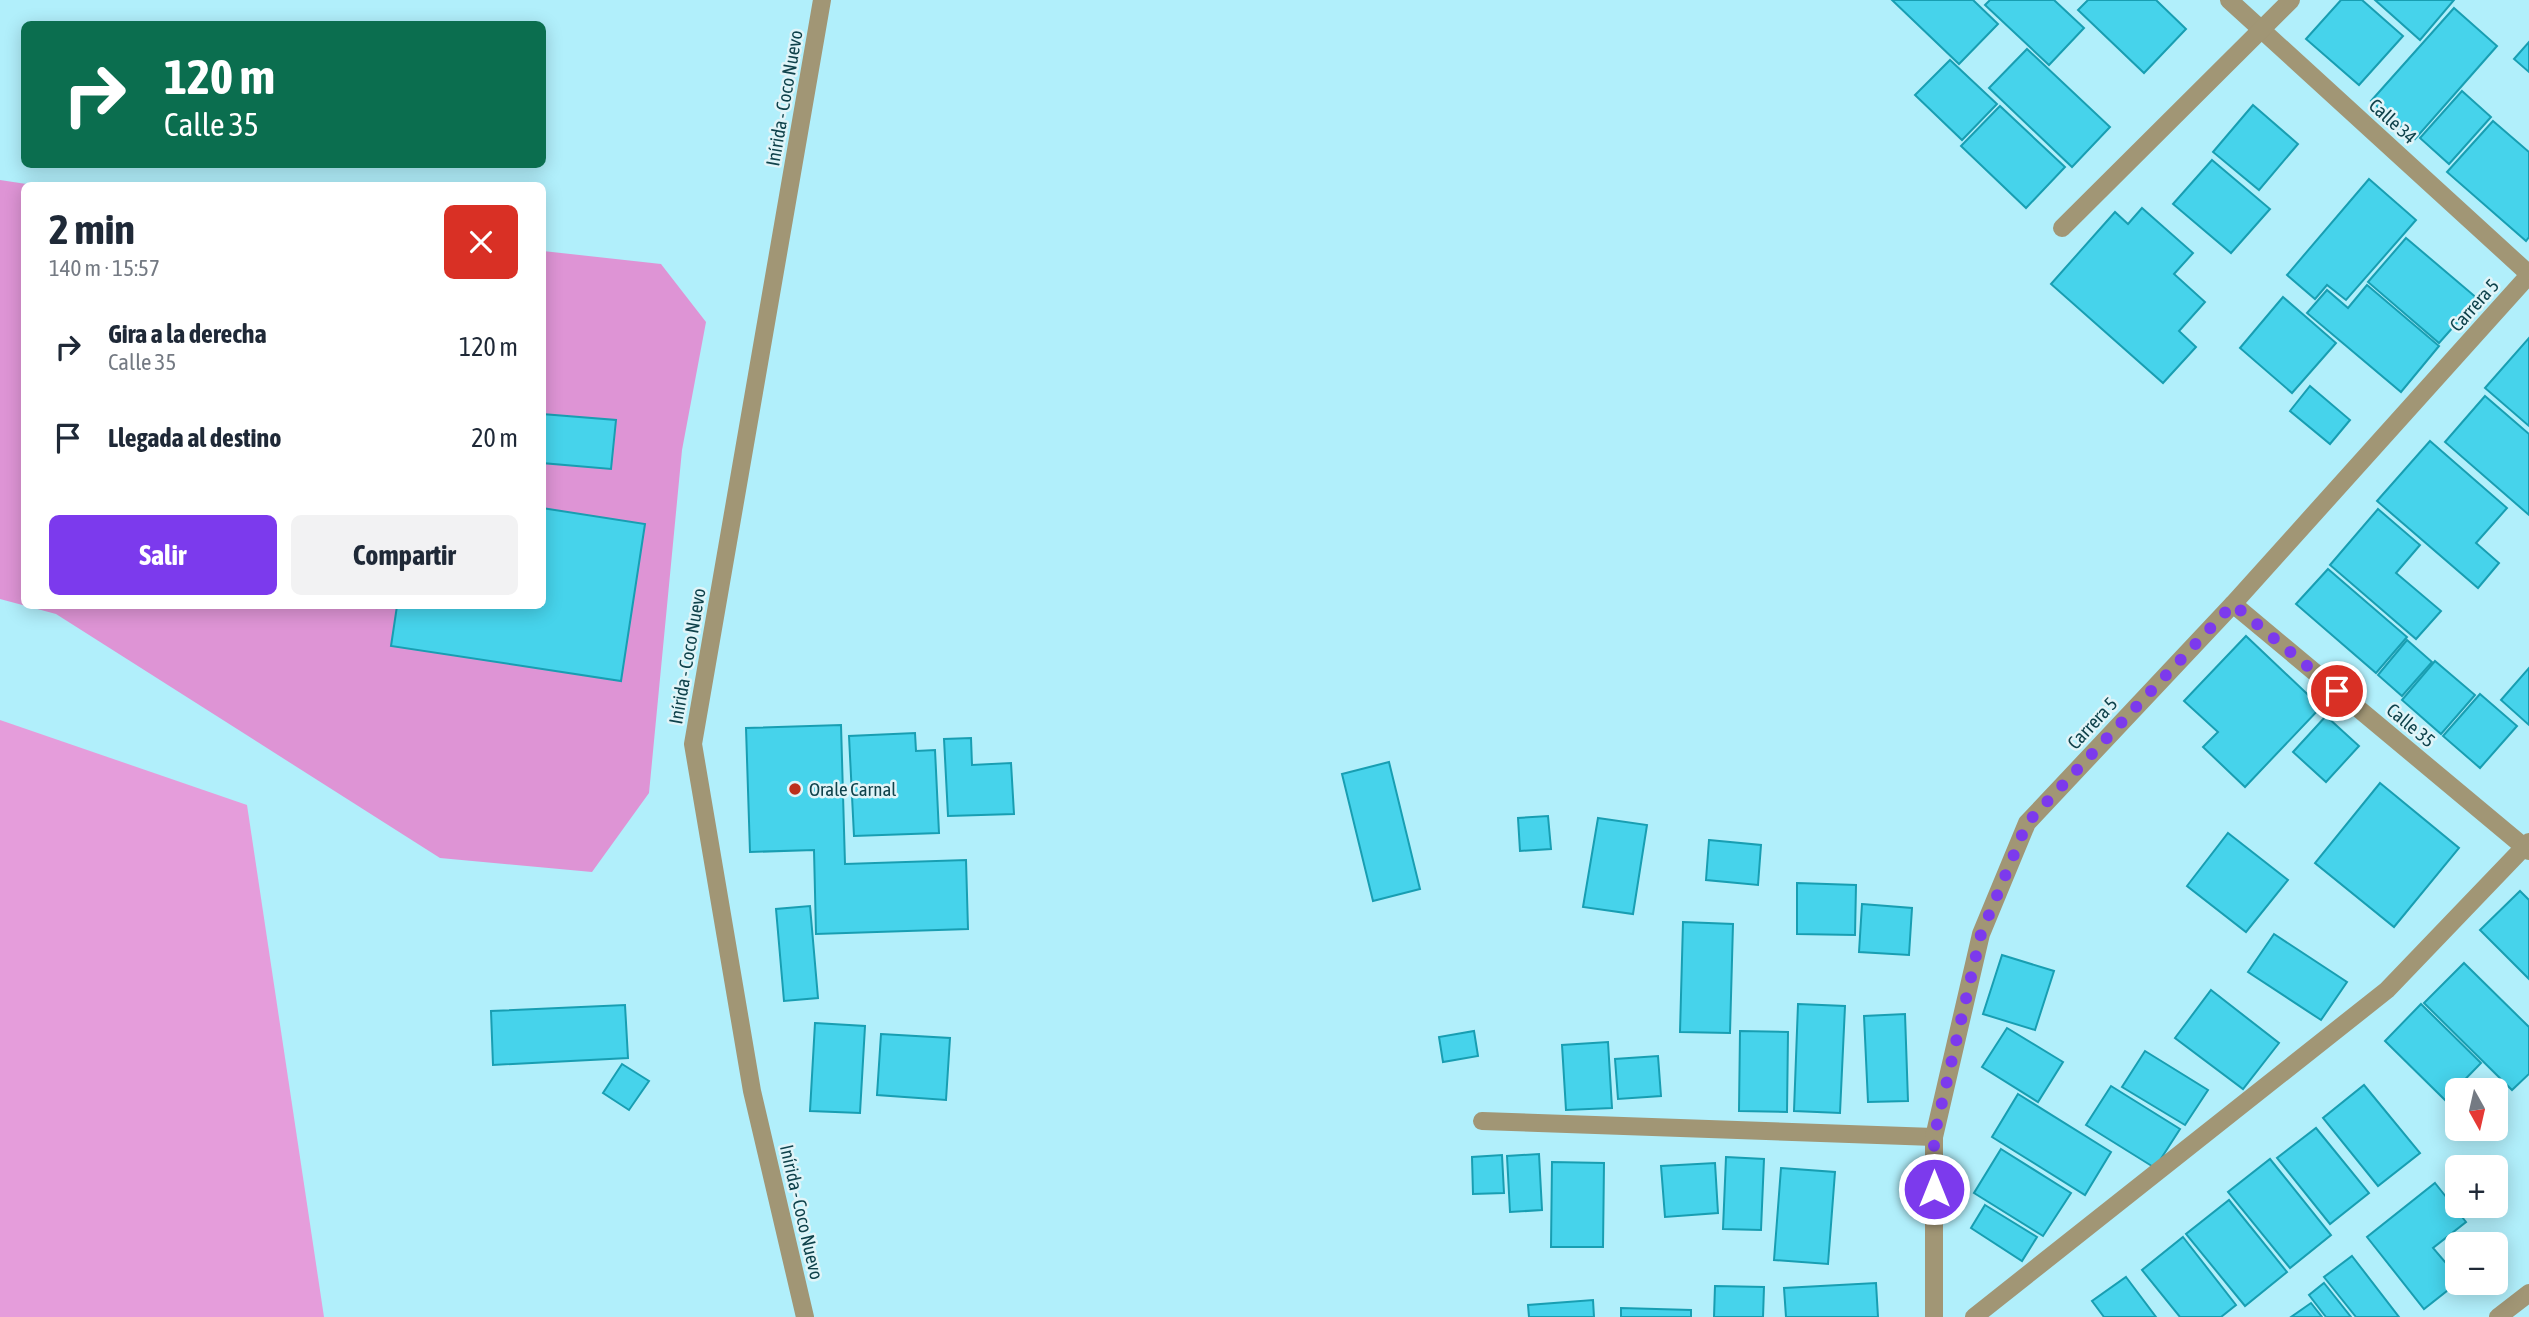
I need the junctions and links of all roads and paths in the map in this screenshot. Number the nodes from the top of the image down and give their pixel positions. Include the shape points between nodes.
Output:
1 (822, 0) edge
2 (2229, 0) edge
3 (2291, 0) edge
4 (2262, 29) junction
5 (2062, 228) dead end
6 (2529, 274) edge
7 (2233, 604) junction
8 (2527, 847) edge
9 (1482, 1121) dead end
10 (1934, 1137) junction
11 (2529, 1293) edge
12 (805, 1317) edge
13 (1934, 1317) edge
14 (1974, 1317) edge
15 (2498, 1317) edge

1 - 12 street, Inírida - Coco Nuevo via 692,744 752,1091
2 - 4 street, Calle 34
3 - 4 street
4 - 5 street
4 - 6 street, Calle 34
6 - 7 street, Carrera 5
7 - 8 street, Calle 35
7 - 10 street, Carrera 5 via 2027,823 1981,934
8 - 14 street via 2387,990
9 - 10 street
10 - 13 street, Carrera 5
11 - 15 street

